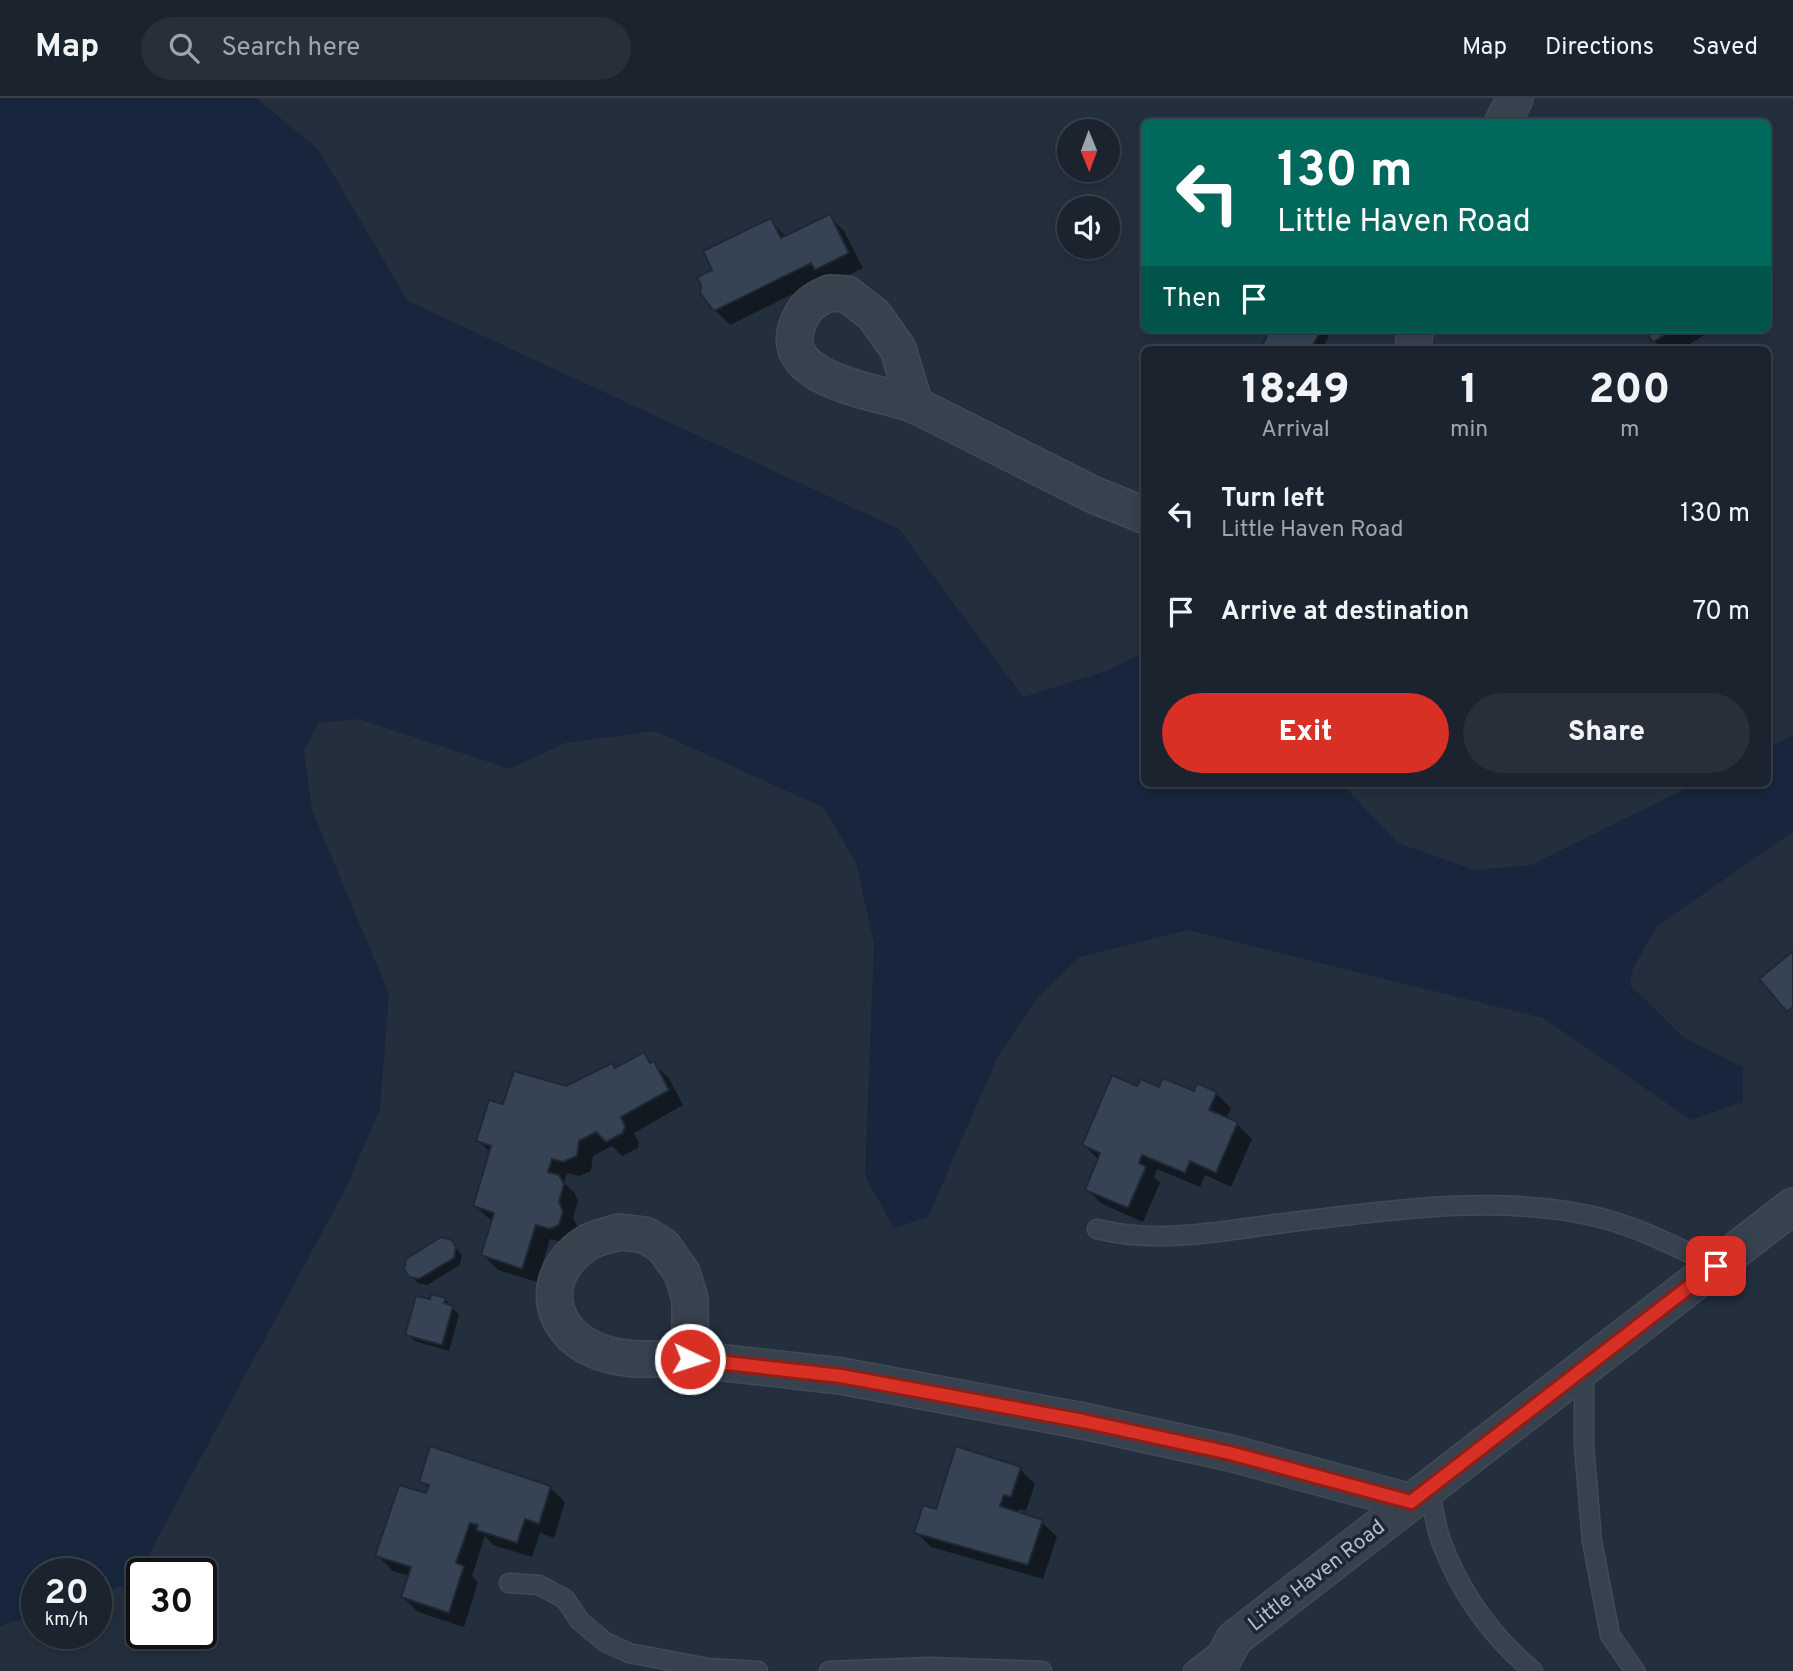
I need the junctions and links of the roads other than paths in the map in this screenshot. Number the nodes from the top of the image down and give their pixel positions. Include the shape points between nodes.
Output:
1 (1515, 98) edge
2 (1504, 119) edge
3 (915, 405) dead end
4 (1141, 513) edge
5 (1793, 1206) edge
6 (1097, 1229) dead end
7 (1716, 1266) junction
8 (690, 1359) dead end
9 (1584, 1368) junction
10 (1420, 1495) junction
11 (509, 1583) dead end
12 (1234, 1639) junction
13 (758, 1671) edge
14 (829, 1671) edge
15 (1042, 1671) edge
16 (1193, 1671) edge
17 (1217, 1671) edge
18 (1533, 1671) edge
19 (1635, 1671) edge

1 - 2 street
3 - 4 street via 1094,495
5 - 7 street, Little Haven Road
6 - 7 lane via 1166,1238 1375,1213 1522,1206 1594,1216 1640,1231
7 - 9 street, Little Haven Road
8 - 10 street via 841,1376 1083,1421
9 - 10 street, Little Haven Road
9 - 19 lane via 1584,1446 1592,1541 1610,1635
10 - 12 street, Little Haven Road
10 - 18 lane via 1456,1576 1482,1620
11 - 13 lane via 539,1585 565,1600 580,1621 605,1642 629,1653 708,1668
12 - 16 lane
12 - 17 street, Little Haven Road
14 - 15 lane via 930,1667

